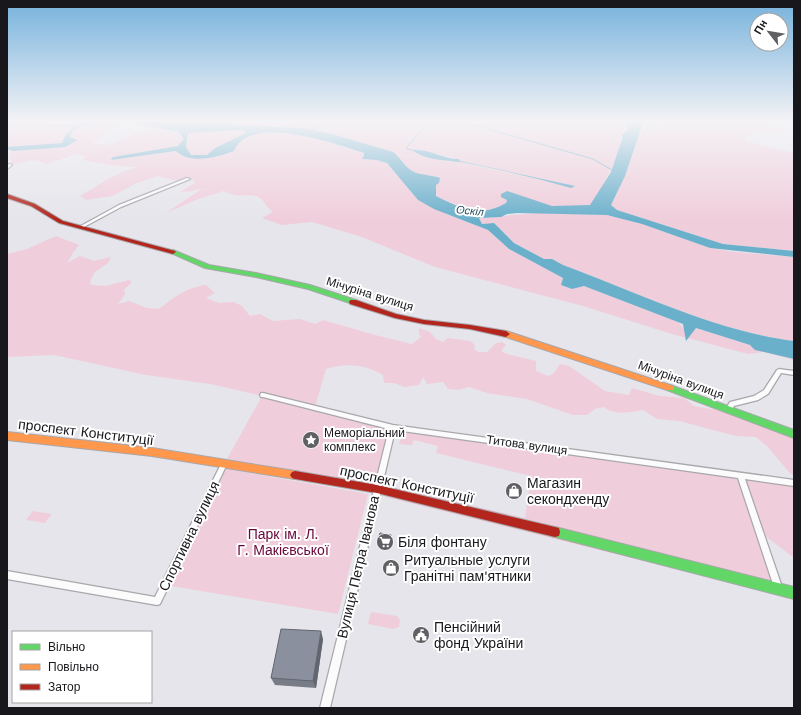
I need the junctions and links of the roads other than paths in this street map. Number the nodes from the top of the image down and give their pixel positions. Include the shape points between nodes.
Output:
1 (188, 179) dead end
2 (7, 196) edge
3 (81, 227) junction
4 (794, 373) edge
5 (263, 395) dead end
6 (728, 410) junction
7 (393, 426) junction
8 (794, 434) edge
9 (7, 436) edge
10 (224, 464) junction
11 (740, 475) junction
12 (794, 483) edge
13 (377, 489) junction
14 (7, 575) edge
15 (779, 590) junction
16 (794, 593) edge
17 (325, 708) edge

1 - 3 street via 120,206
2 - 3 street, Мічуріна вулиця via 33,205 61,222
3 - 6 street, Мічуріна вулиця via 170,250 206,267 310,287 395,316 509,335 694,396
4 - 6 street via 779,371 766,392 756,398 732,404
5 - 7 street, Титова вулиця
6 - 8 street, Мічуріна вулиця
7 - 11 street, Титова вулиця
7 - 13 street, Вулиця Петра Іванова
9 - 10 street, проспект Конституції via 147,452
10 - 13 street, проспект Конституції
10 - 14 street, Спортивна вулиця via 157,600
11 - 12 street, Титова вулиця
11 - 15 street
13 - 15 street, проспект Конституції
13 - 17 street, Вулиця Петра Іванова
15 - 16 street, проспект Конституції

